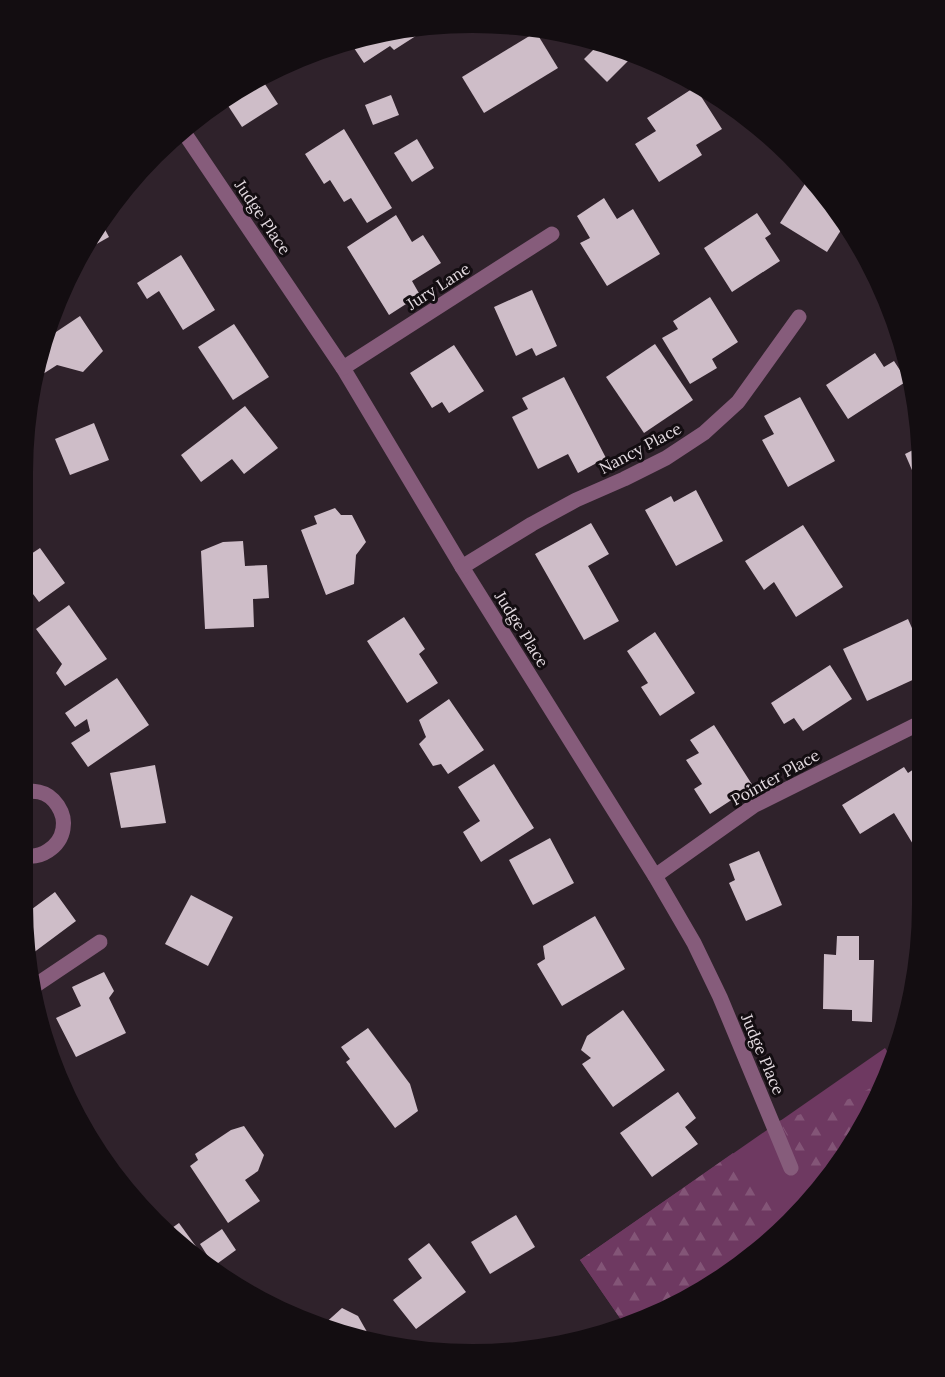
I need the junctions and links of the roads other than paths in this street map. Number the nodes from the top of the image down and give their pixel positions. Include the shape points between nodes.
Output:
1 (188, 138) edge
2 (552, 234) dead end
3 (799, 317) dead end
4 (343, 368) junction
5 (462, 567) junction
6 (912, 727) edge
7 (33, 792) edge
8 (33, 855) edge
9 (655, 876) junction
10 (100, 942) dead end
11 (40, 982) edge
12 (791, 1168) dead end

1 - 4 street, Judge Place
2 - 4 street, Jury Lane
3 - 5 street, Nancy Place via 738,402 704,433 666,458 541,519
4 - 5 street, Judge Place
5 - 9 street, Judge Place
6 - 9 street, Pointer Place via 755,805
7 - 8 street via 54,800 62,813 63,829 57,844 45,853
9 - 12 street, Judge Place via 720,997
10 - 11 street

